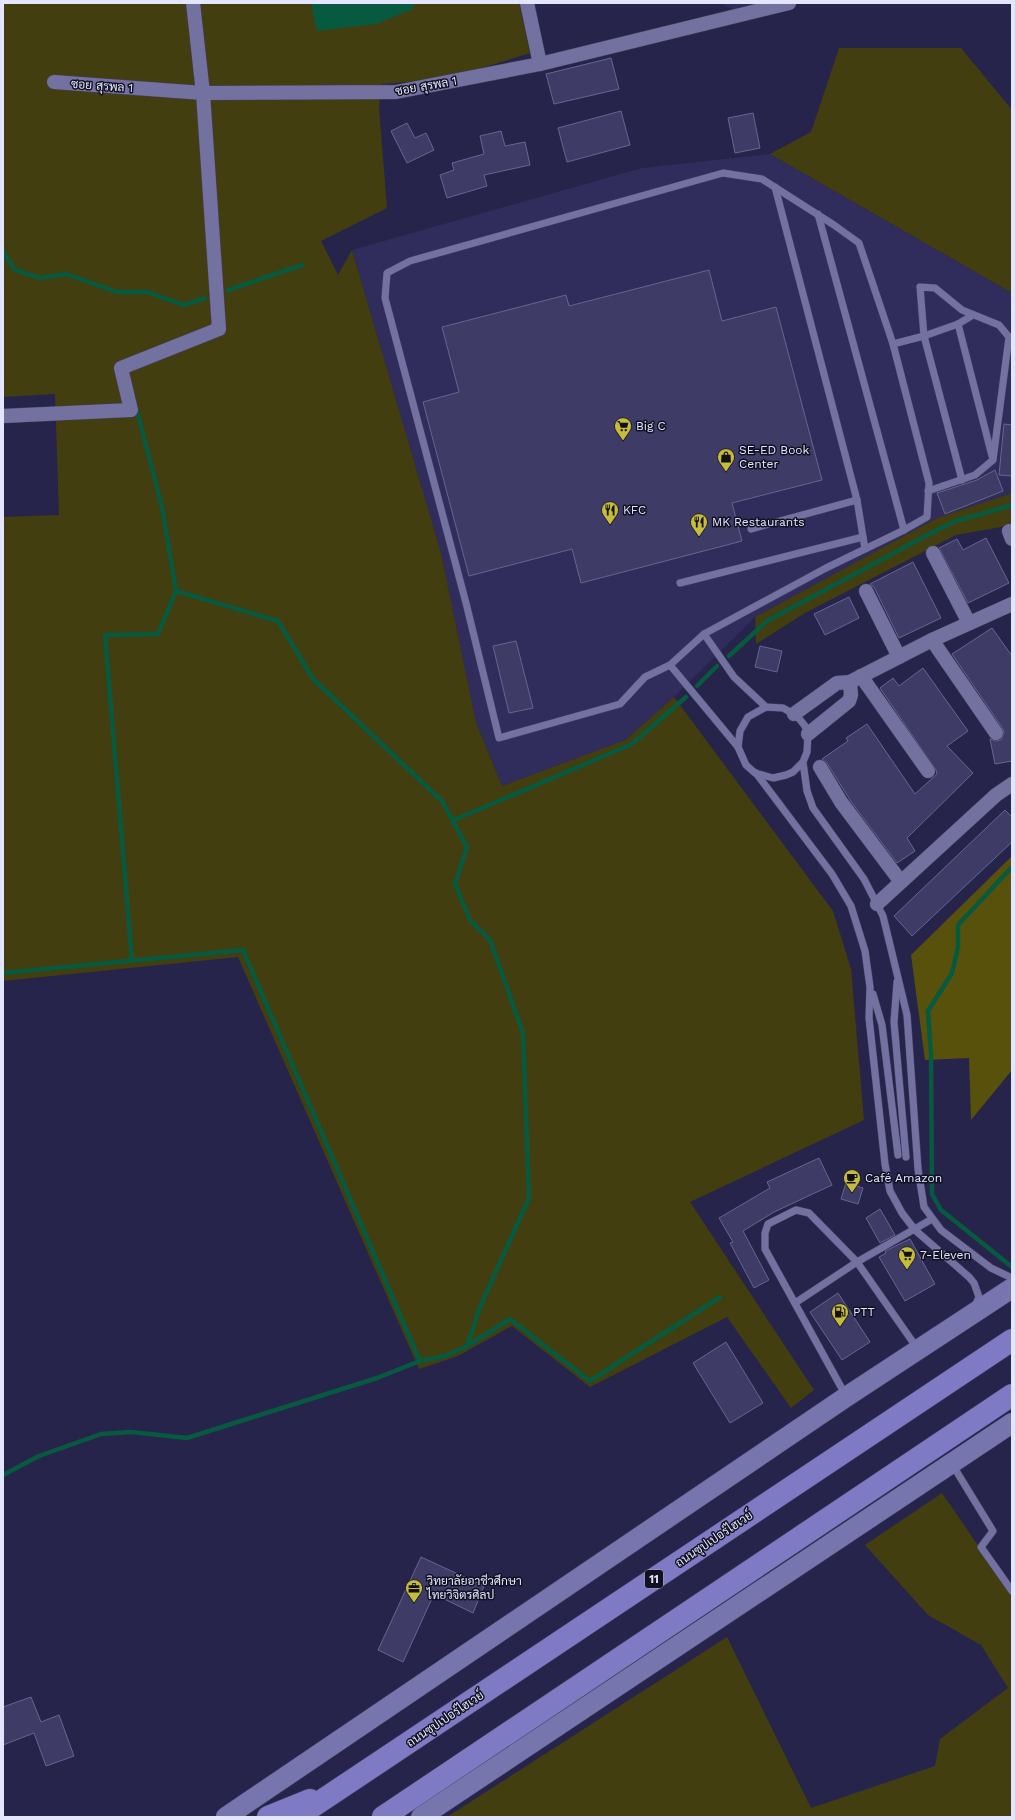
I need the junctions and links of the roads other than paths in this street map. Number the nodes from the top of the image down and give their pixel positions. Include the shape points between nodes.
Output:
1 (193, 3) edge
2 (527, 3) edge
3 (789, 3) edge
4 (540, 64) junction
5 (54, 82) dead end
6 (203, 93) junction
7 (775, 187) junction
8 (818, 214) junction
9 (973, 315) junction
10 (958, 324) junction
11 (924, 336) junction
12 (893, 344) junction
13 (3, 416) edge
14 (993, 460) junction
15 (962, 480) junction
16 (928, 491) junction
17 (857, 500) junction
18 (751, 529) dead end
19 (904, 530) junction
20 (863, 537) junction
21 (865, 549) junction
22 (933, 553) dead end
23 (680, 583) dead end
24 (866, 591) dead end
25 (1010, 609) edge
26 (969, 623) junction
27 (704, 634) junction
28 (932, 640) junction
29 (898, 657) junction
30 (670, 665) junction
31 (856, 679) junction
32 (766, 707) junction
33 (794, 714) junction
34 (996, 733) dead end
35 (808, 734) junction
36 (738, 747) junction
37 (803, 762) junction
38 (820, 767) dead end
39 (928, 771) dead end
40 (755, 773) junction
41 (1012, 784) edge
42 (900, 882) junction
43 (877, 904) junction
44 (897, 976) junction
45 (870, 987) junction
46 (898, 1156) dead end
47 (906, 1157) dead end
48 (932, 1219) junction
49 (915, 1230) junction
50 (857, 1262) junction
51 (1012, 1278) edge
52 (1012, 1288) edge
53 (795, 1303) junction
54 (969, 1317) junction
55 (1012, 1340) edge
56 (918, 1350) junction
57 (1012, 1395) edge
58 (846, 1397) junction
59 (1012, 1423) edge
60 (951, 1462) junction
61 (1012, 1591) edge
62 (344, 1786) junction
63 (226, 1817) edge
64 (268, 1817) edge
65 (297, 1817) edge
66 (383, 1817) edge
67 (421, 1817) edge

1 - 6 street
2 - 4 street
3 - 4 street, ซอย สุรพล 1
4 - 6 street, ซอย สุรพล 1 via 396,92
5 - 6 street, ซอย สุรพล 1
6 - 13 street via 219,329 121,368 131,410
7 - 8 lane
7 - 17 lane
7 - 30 lane via 762,179 723,173 410,261 387,273 385,298 466,602 499,738 620,704 645,677
8 - 12 lane via 859,243
8 - 19 lane
9 - 10 lane
9 - 11 lane via 962,310 935,288 920,287
9 - 14 lane via 999,325 1008,337
10 - 11 lane
10 - 14 lane
11 - 12 lane
11 - 15 lane
12 - 16 lane via 929,483
14 - 15 lane via 975,475
15 - 16 lane
16 - 19 lane via 927,517
17 - 18 lane
17 - 20 lane
19 - 21 lane
20 - 21 lane
20 - 23 lane
21 - 27 lane
22 - 26 street
24 - 29 street
25 - 26 street
26 - 28 street
27 - 30 lane
27 - 32 lane via 734,677
28 - 29 street
28 - 34 street
29 - 31 street
30 - 36 lane
31 - 33 street via 837,683
31 - 35 street via 849,701
31 - 39 street
32 - 33 lane via 783,708
32 - 36 lane via 748,717 740,731
33 - 35 lane via 805,726
35 - 37 lane via 807,752
36 - 40 lane via 746,765
37 - 40 lane via 793,772 773,778
37 - 43 lane via 807,791 814,808 864,879
38 - 42 street via 841,802
40 - 45 lane via 832,874 850,906 865,951
41 - 42 street via 996,795
42 - 43 street
43 - 44 lane via 883,916
44 - 47 lane via 894,1022
44 - 48 lane via 907,1014 920,1192 924,1207
45 - 46 lane via 882,1025
45 - 49 lane via 870,1018 887,1178 890,1192
48 - 49 lane
48 - 51 lane via 941,1230 991,1268
49 - 50 lane
49 - 54 lane via 974,1283 979,1297
50 - 53 lane
50 - 53 lane via 809,1213 796,1210 768,1224 764,1233 765,1249
50 - 56 lane
52 - 54 main road
53 - 58 lane
54 - 56 main road
55 - 62 highway, ถนนซุปเปอร์ไฮเวย์ / 11
56 - 58 main road
57 - 66 highway
58 - 63 main road
59 - 60 main road
60 - 61 lane via 993,1531 981,1547
60 - 67 main road
62 - 64 highway
62 - 65 highway, ถนนซุปเปอร์ไฮเวย์ / 11

